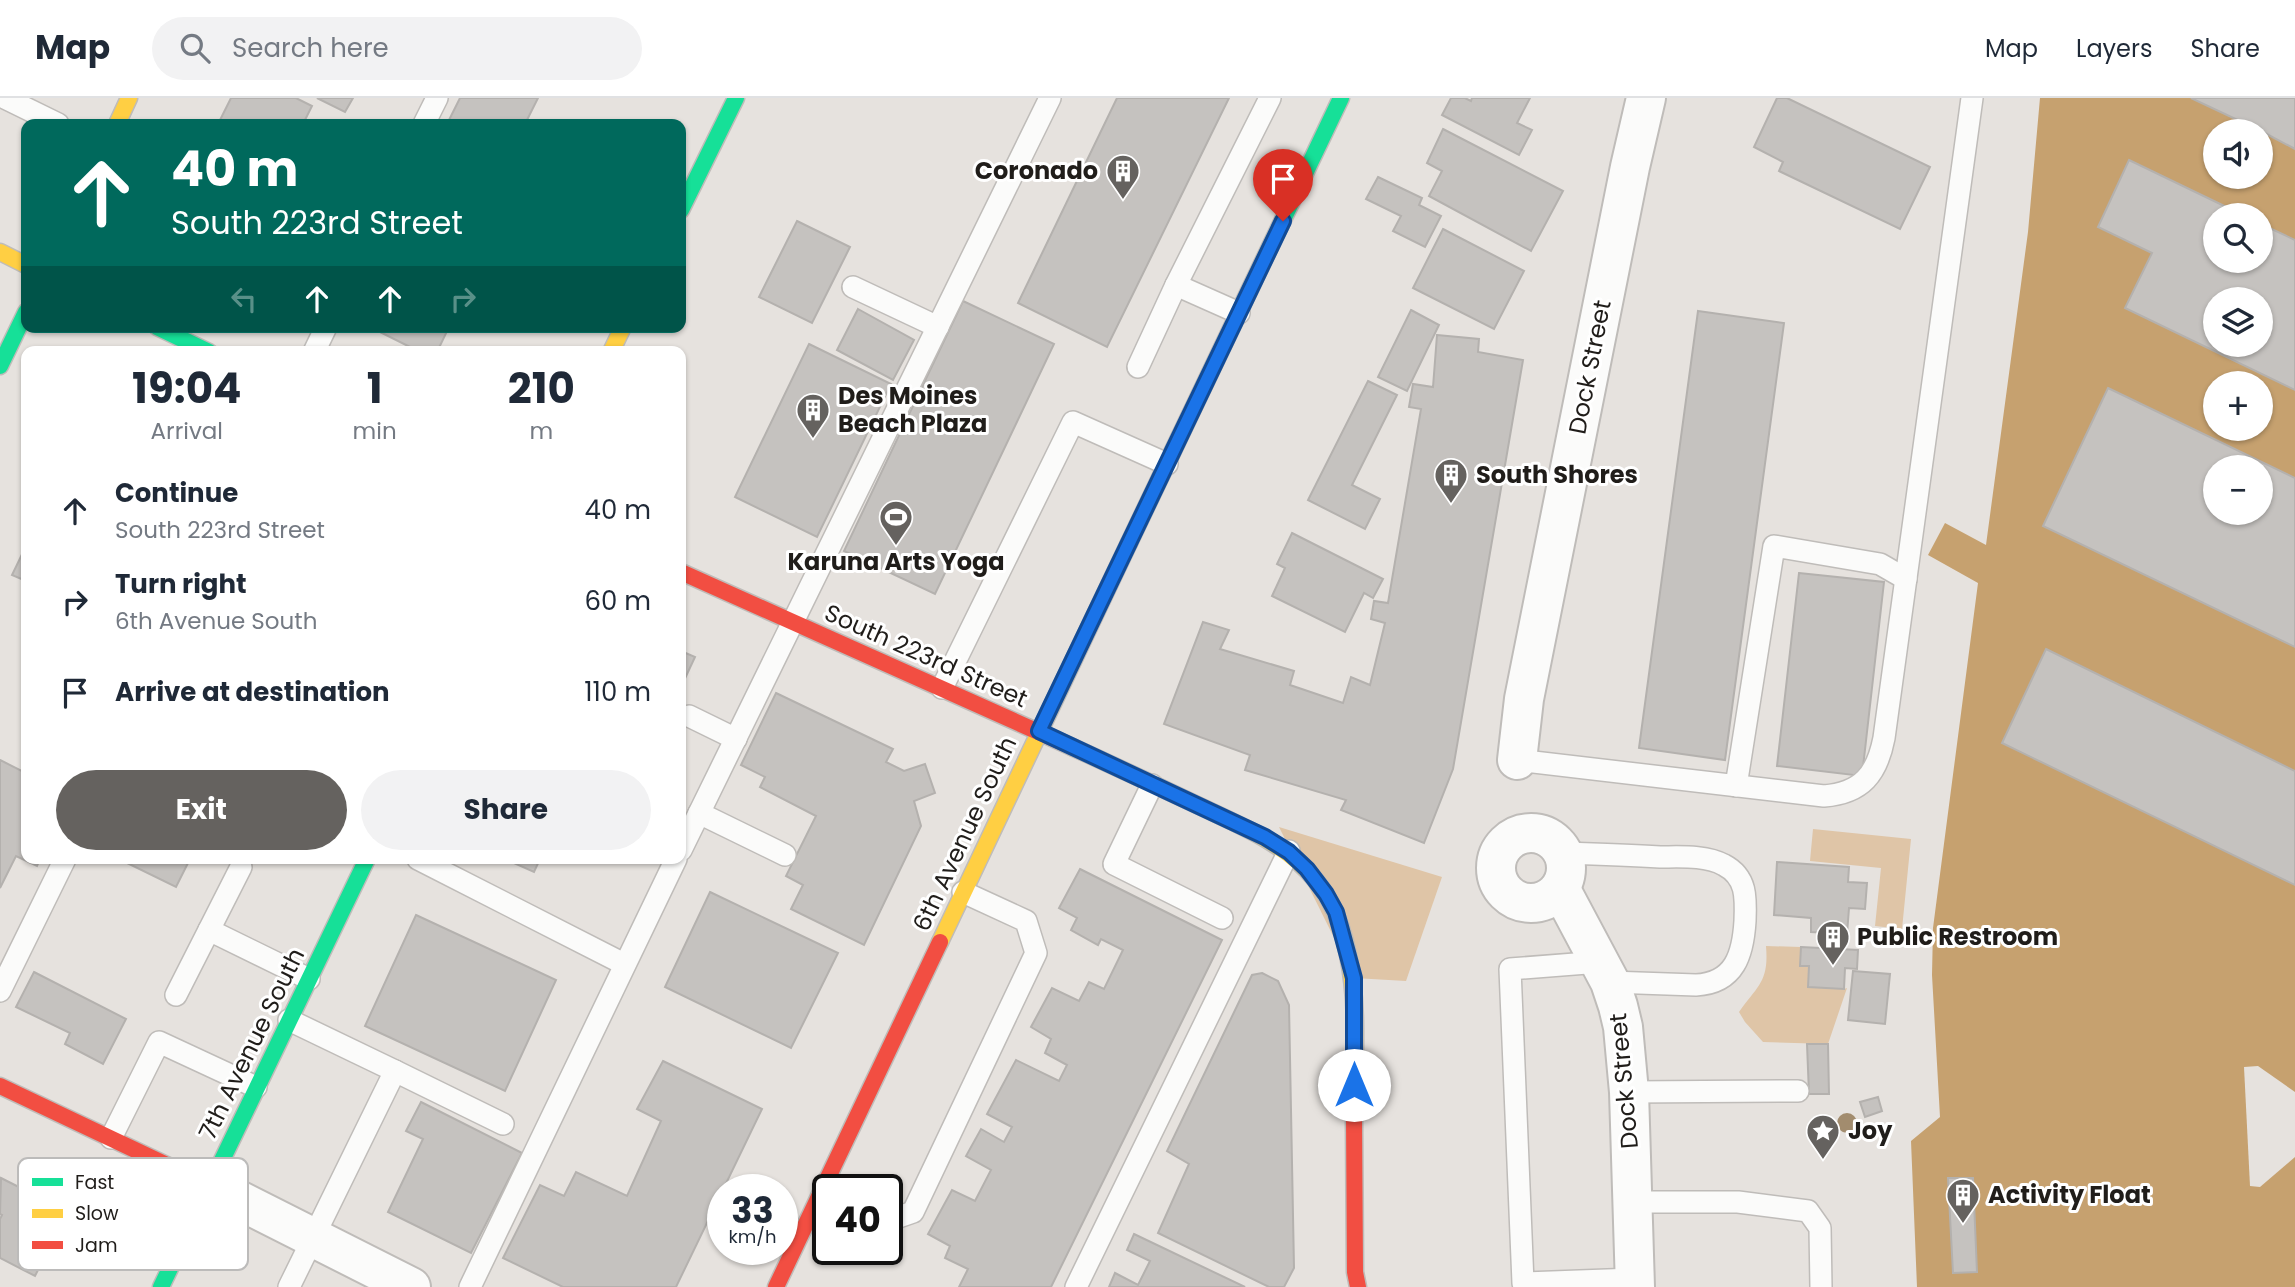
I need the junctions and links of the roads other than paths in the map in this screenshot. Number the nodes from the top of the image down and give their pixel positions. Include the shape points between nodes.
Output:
1 (5, 98) edge
2 (130, 98) edge
3 (437, 98) edge
4 (736, 98) edge
5 (1050, 98) edge
6 (1269, 98) edge
7 (1341, 98) edge
8 (1646, 98) edge
9 (1972, 98) edge
10 (48, 119) edge
11 (120, 119) edge
12 (426, 119) edge
13 (686, 200) edge
14 (0, 252) edge
15 (21, 262) edge
16 (1176, 285) junction
17 (853, 287) dead end
18 (1239, 313) junction
19 (21, 322) edge
20 (938, 327) junction
21 (169, 333) edge
22 (197, 346) edge
23 (0, 366) edge
24 (1138, 366) dead end
25 (1167, 464) junction
26 (686, 574) edge
27 (1906, 579) junction
28 (794, 622) junction
29 (942, 688) junction
30 (689, 716) dead end
31 (1039, 731) junction
32 (736, 739) junction
33 (1517, 760) joint
34 (1152, 785) junction
35 (1736, 786) junction
36 (699, 813) junction
37 (686, 840) edge
38 (1289, 852) junction
39 (785, 855) dead end
40 (63, 864) edge
41 (365, 864) edge
42 (428, 864) edge
43 (674, 864) edge
44 (241, 867) dead end
45 (1562, 870) joint
46 (963, 891) junction
47 (1222, 918) dead end
48 (209, 930) junction
49 (624, 964) junction
50 (1605, 972) junction
51 (309, 979) junction
52 (0, 990) edge
53 (176, 995) dead end
54 (289, 1020) junction
55 (395, 1071) junction
56 (0, 1086) edge
57 (256, 1087) junction
58 (1798, 1091) dead end
59 (1629, 1092) junction
60 (503, 1124) dead end
61 (111, 1138) junction
62 (153, 1158) edge
63 (222, 1158) edge
64 (832, 1174) edge
65 (1632, 1202) junction
66 (248, 1204) edge
67 (903, 1215) edge
68 (812, 1216) edge
69 (313, 1237) junction
70 (169, 1270) edge
71 (1354, 1282) edge
72 (1635, 1283) edge
73 (161, 1287) edge
74 (289, 1287) edge
75 (411, 1287) edge
76 (470, 1287) edge
77 (776, 1287) edge
78 (1076, 1287) edge
79 (1821, 1287) edge

1 - 10 lane
2 - 11 street
3 - 12 lane
4 - 13 street
5 - 20 lane
6 - 16 lane
7 - 18 street, 6th Avenue South
8 - 33 street, Dock Street via 1527,685
9 - 27 lane
14 - 15 street
16 - 18 lane
16 - 24 lane
17 - 20 lane
18 - 25 street, 6th Avenue South
19 - 23 street
20 - 28 lane
21 - 22 street
25 - 29 lane via 1073,422
25 - 31 street, 6th Avenue South
26 - 28 street, South 223rd Street
27 - 35 lane via 1882,748 1866,780 1851,790 1824,796
27 - 35 lane via 1880,564 1774,546
28 - 29 street, South 223rd Street
28 - 32 lane
29 - 31 street, South 223rd Street
30 - 32 lane
31 - 34 street, South 223rd Street
31 - 46 street, 6th Avenue South
32 - 36 lane
33 - 35 lane
34 - 38 street, South 223rd Street
34 - 47 lane via 1114,864
36 - 37 lane
36 - 39 lane
38 - 71 street, South 223rd Street via 1307,869 1336,912 1354,978
38 - 78 lane
40 - 52 lane
41 - 51 street, 7th Avenue South
42 - 49 lane
43 - 49 lane
44 - 48 lane
45 - 50 street, Dock Street
45 - 50 lane via 1691,858 1713,861 1733,870 1740,879 1745,891 1744,943 1736,963 1721,978 1696,985
46 - 64 street, 6th Avenue South
46 - 67 lane via 1026,921 1035,953 913,1212
48 - 51 lane
48 - 53 lane
49 - 76 lane
50 - 59 street, Dock Street via 1623,1027
50 - 72 lane via 1510,969 1523,1283
51 - 54 street, 7th Avenue South
54 - 55 lane
54 - 57 street, 7th Avenue South
55 - 60 lane
55 - 69 lane
56 - 61 street
57 - 61 lane via 159,1042
57 - 63 street, 7th Avenue South
58 - 59 lane
59 - 65 street, Dock Street
61 - 62 street
65 - 72 street, Dock Street
65 - 79 lane via 1738,1202 1808,1212 1820,1228
66 - 69 street
68 - 77 street, 6th Avenue South
69 - 74 lane
69 - 75 street
70 - 73 street, 7th Avenue South

